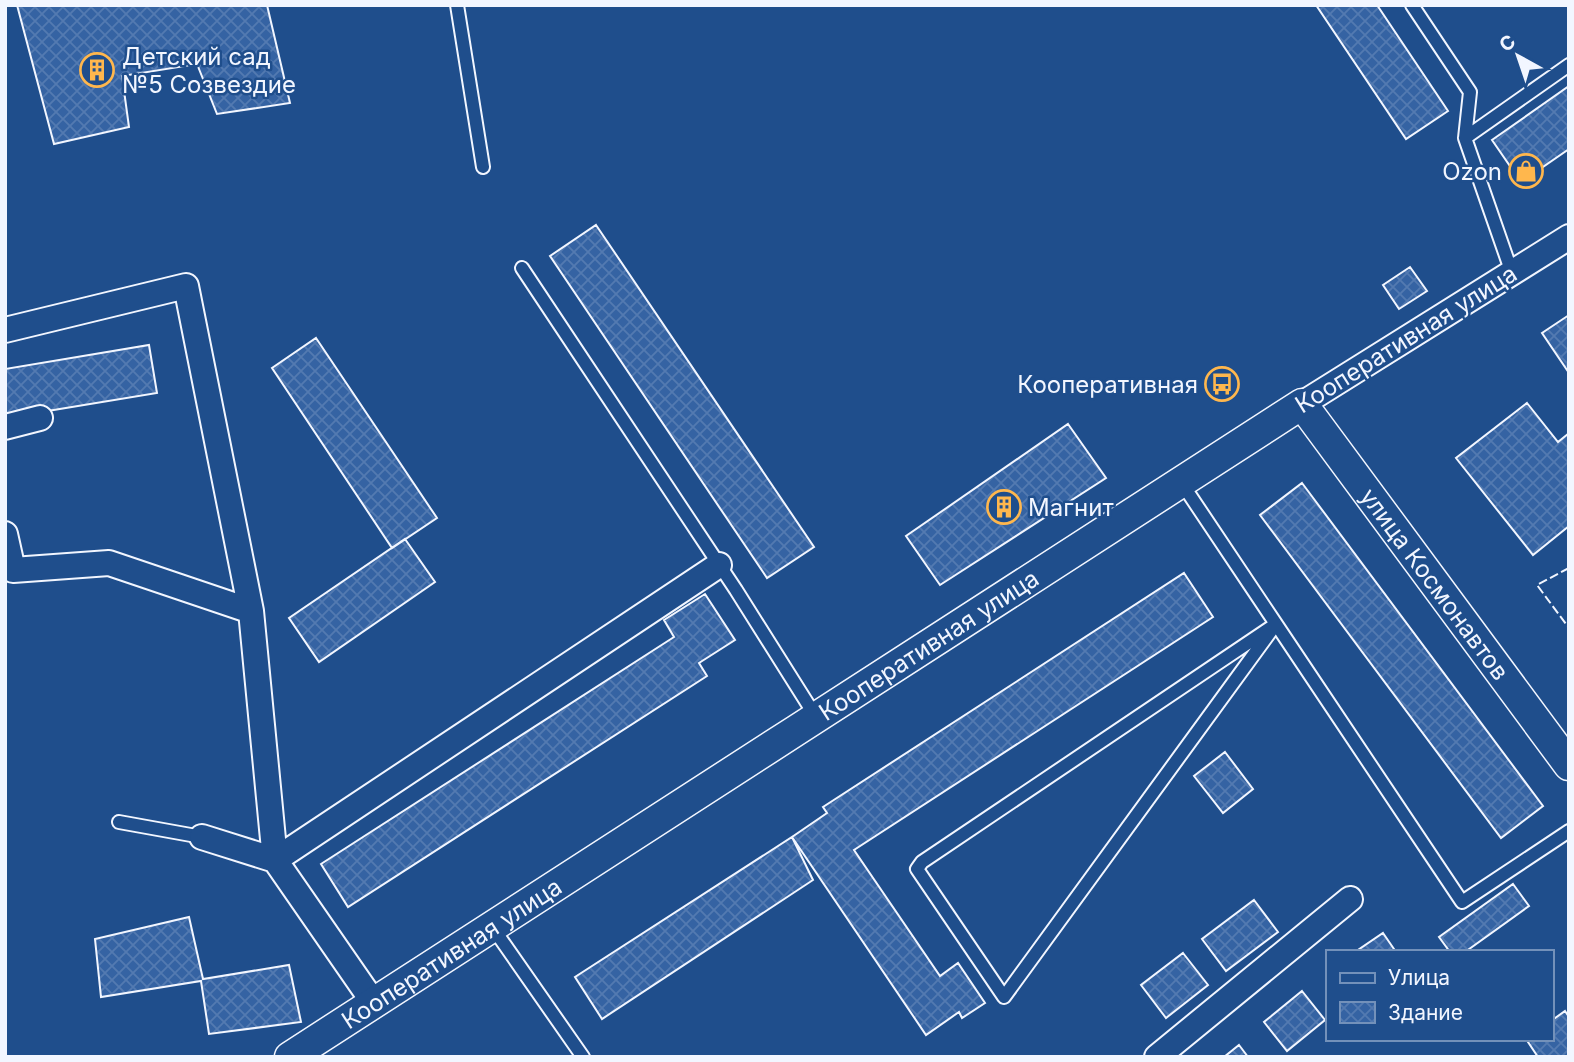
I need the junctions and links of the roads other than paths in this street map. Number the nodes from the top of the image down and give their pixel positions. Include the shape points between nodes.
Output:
1 (457, 5) edge
2 (1412, 5) edge
3 (1569, 65) edge
4 (1465, 138) junction
5 (483, 167) dead end
6 (1569, 237) edge
7 (522, 268) dead end
8 (1512, 273) junction
9 (5, 330) edge
10 (1302, 404) junction
11 (40, 418) dead end
12 (5, 427) edge
13 (1181, 482) junction
14 (5, 534) edge
15 (719, 565) junction
16 (9, 571) edge
17 (251, 611) junction
18 (1276, 624) junction
19 (816, 717) junction
20 (1569, 765) edge
21 (119, 822) dead end
22 (1569, 831) edge
23 (202, 837) joint
24 (275, 860) junction
25 (1350, 899) dead end
26 (493, 928) junction
27 (374, 1003) junction
28 (290, 1057) edge
29 (583, 1057) edge
30 (1157, 1057) edge

1 - 5 lane
2 - 4 lane via 1470,92
3 - 4 lane
4 - 8 lane
6 - 8 street, Кооперативная улица
7 - 15 lane
8 - 10 street, Кооперативная улица
9 - 17 street via 186,286
10 - 13 street, Кооперативная улица
10 - 20 street, улица Космонавтов
11 - 12 street
13 - 18 lane
13 - 19 street, Кооперативная улица
14 - 16 street
15 - 19 lane
15 - 24 street
16 - 17 street via 108,563
17 - 24 street
18 - 18 lane via 922,862 917,869 1004,997
18 - 22 lane via 1462,902
19 - 26 street, Кооперативная улица
21 - 23 lane
23 - 24 street
24 - 27 street
25 - 30 street
26 - 27 street, Кооперативная улица
26 - 29 lane
27 - 28 street, Кооперативная улица

